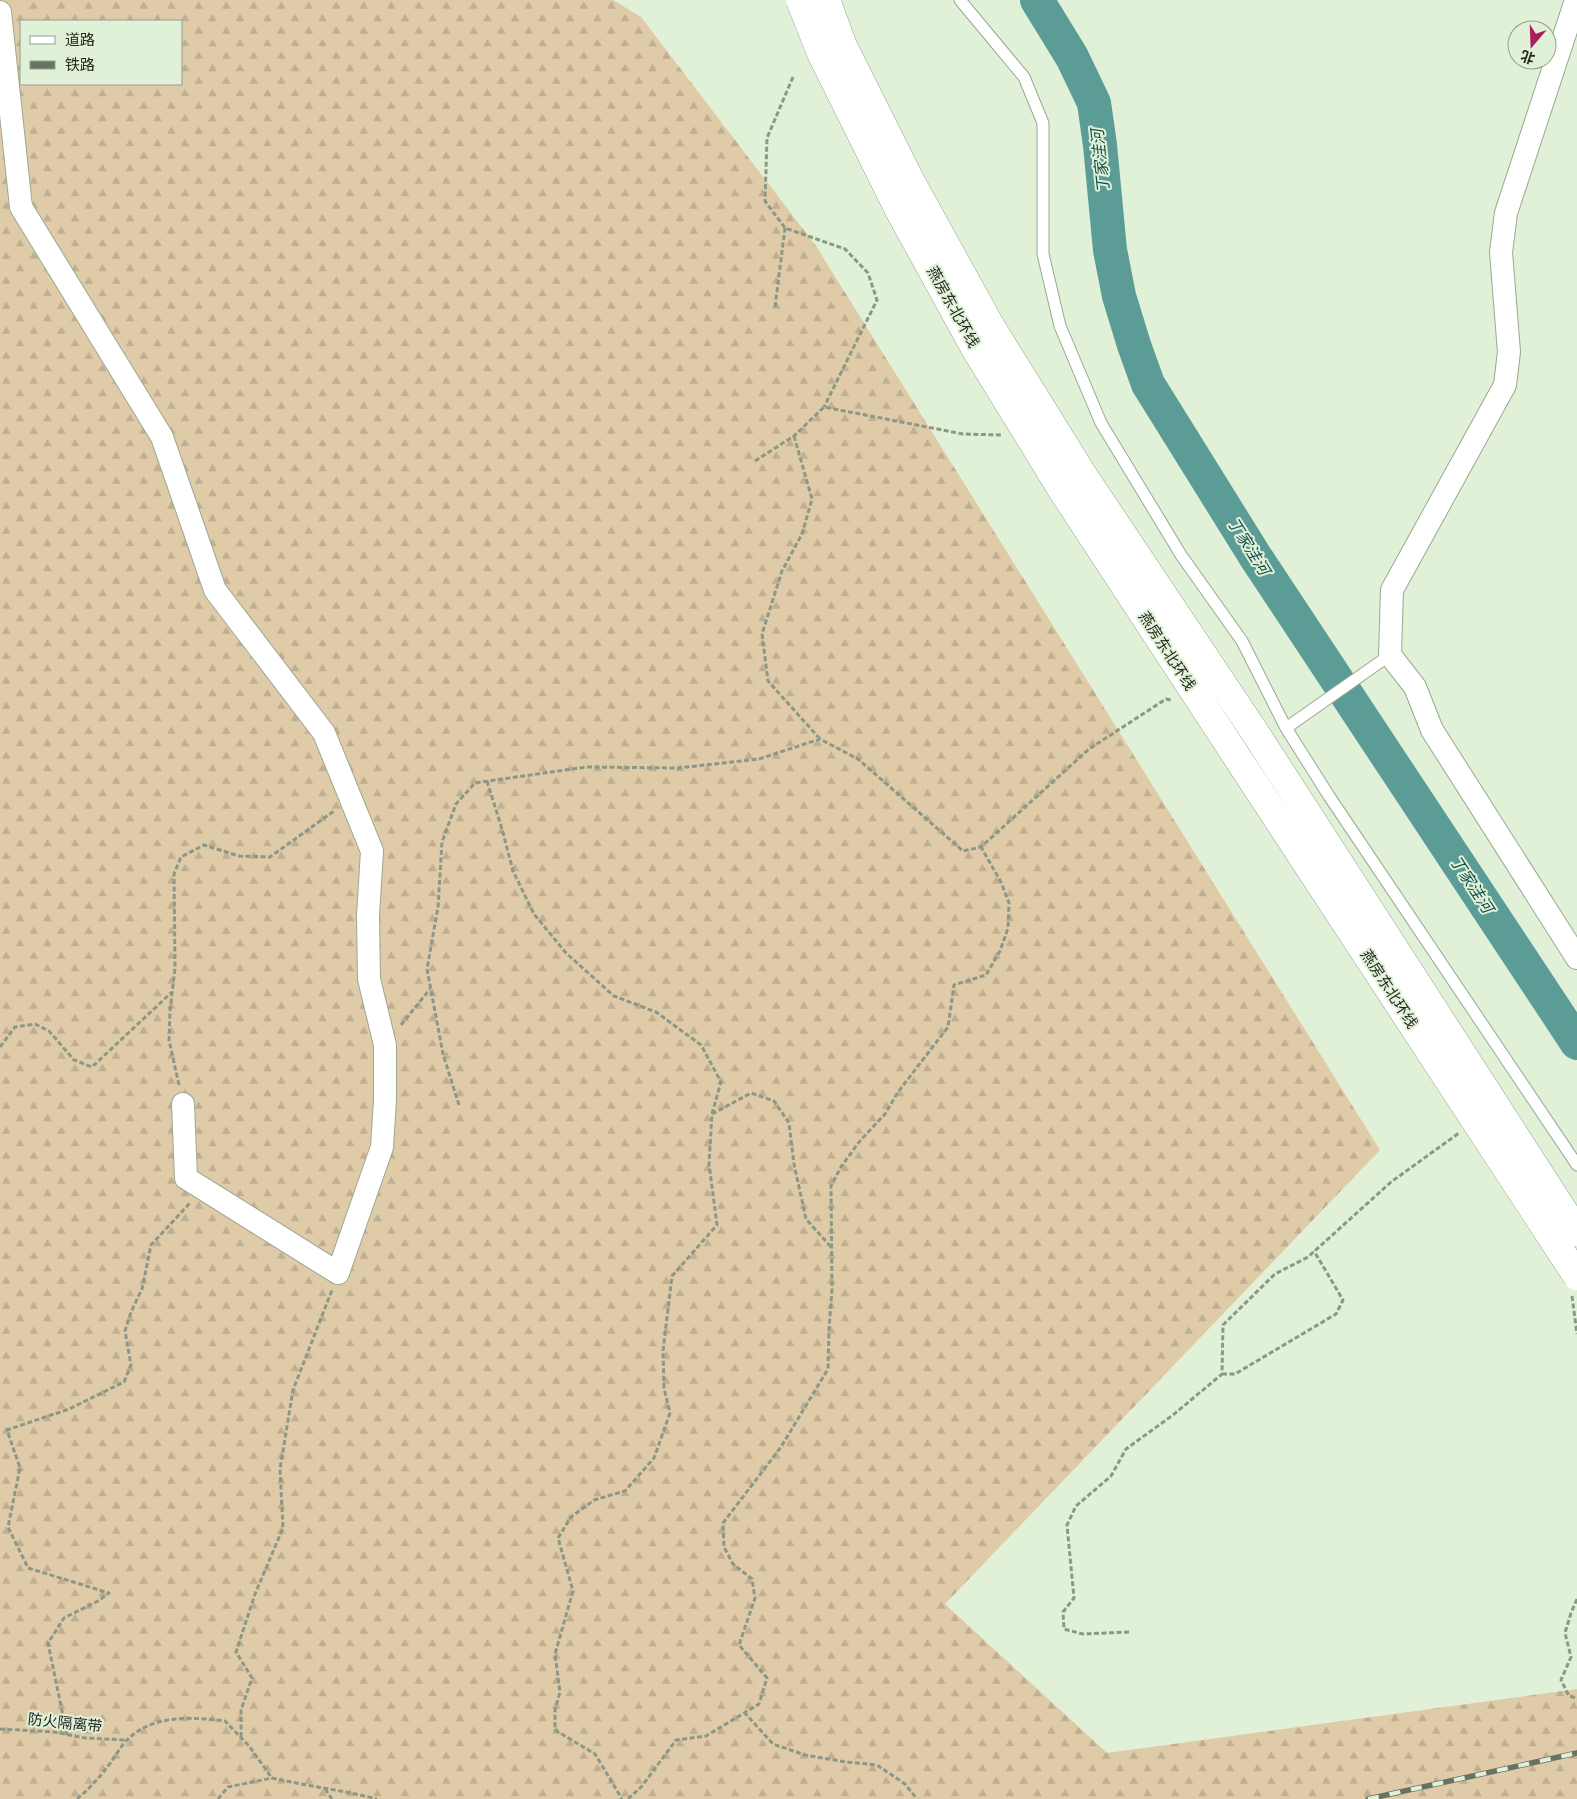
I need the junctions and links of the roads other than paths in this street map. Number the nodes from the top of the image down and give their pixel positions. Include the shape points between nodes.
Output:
1 (800, 0) edge
2 (826, 0) edge
3 (960, 0) edge
4 (1576, 0) edge
5 (0, 12) edge
6 (1390, 655) junction
7 (1286, 728) junction
8 (1577, 958) edge
9 (183, 1104) road end
10 (1577, 1165) edge
11 (1577, 1232) edge
12 (1577, 1276) edge

1 - 12 main road, 燕房东北环线, bridge via 821,53 899,210 981,358 1062,490
2 - 11 main road, 燕房东北环线, bridge via 843,46 910,180 991,327 1080,472 1256,734
3 - 7 lane via 1024,77 1043,124 1043,254 1060,326 1101,423 1181,555 1242,641
4 - 6 street via 1506,213 1501,252 1509,352 1505,386 1392,590
5 - 9 street via 21,206 162,437 215,590 324,733 372,851 368,979 385,1045 382,1147 338,1273 186,1178
6 - 7 lane
6 - 8 street via 1415,687 1432,730
7 - 10 lane

